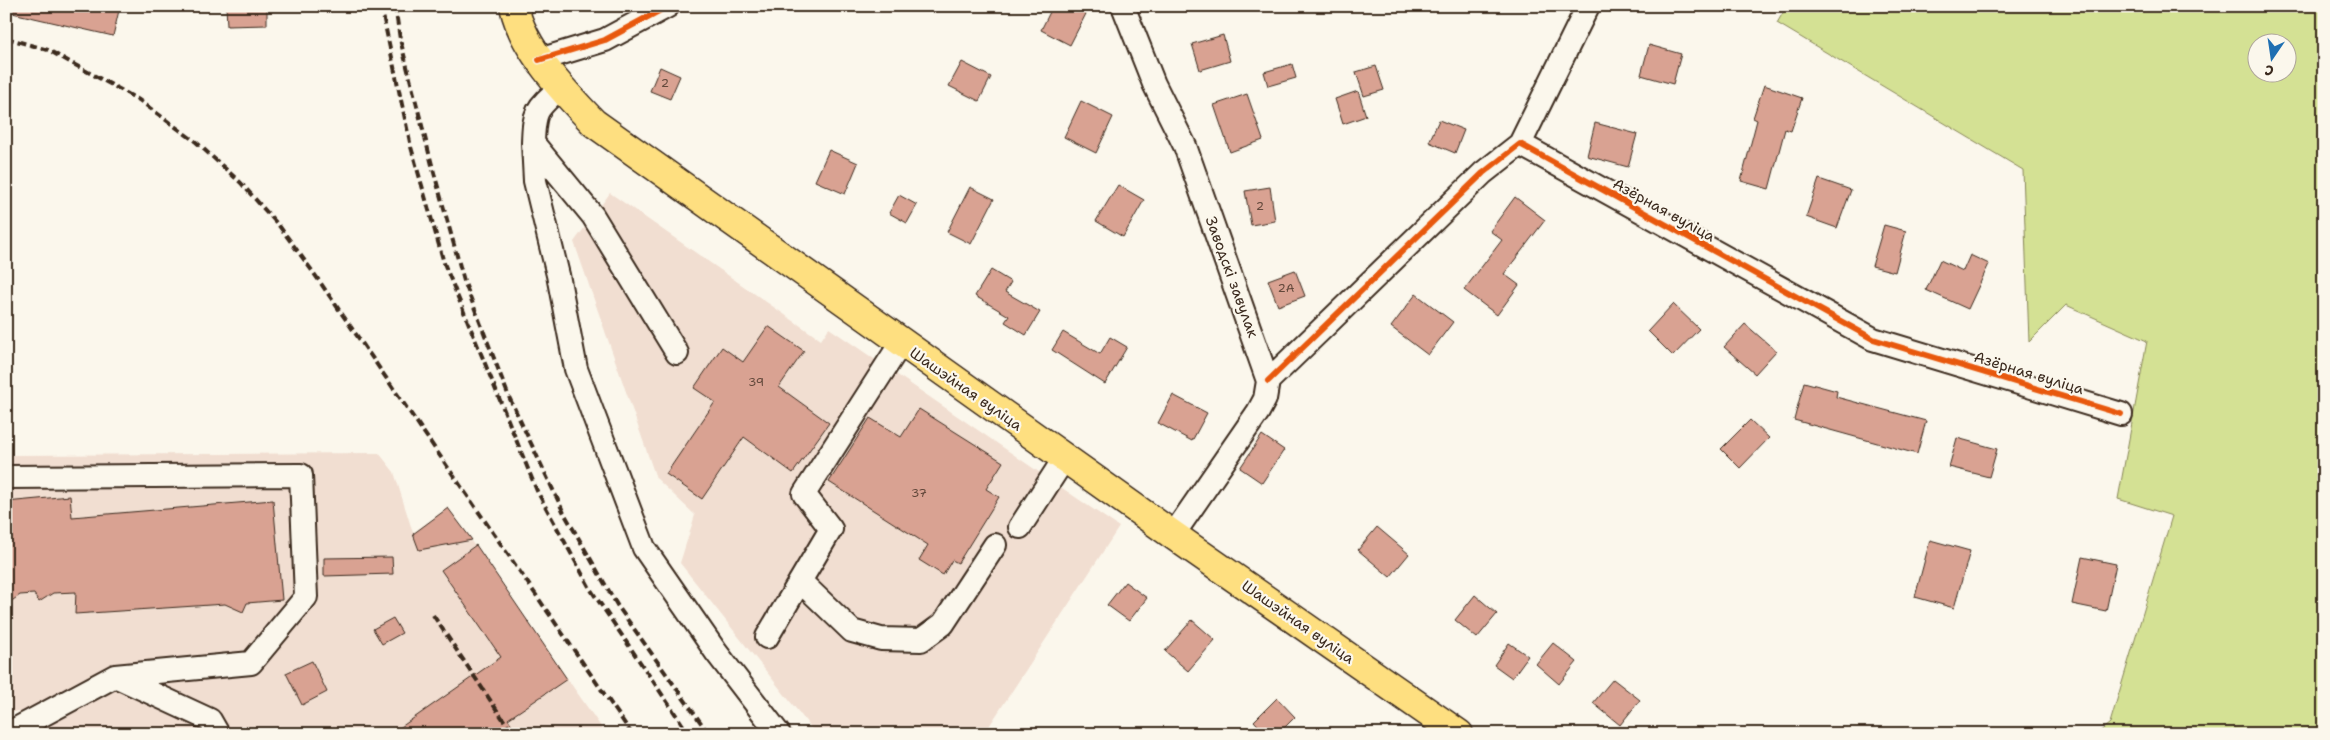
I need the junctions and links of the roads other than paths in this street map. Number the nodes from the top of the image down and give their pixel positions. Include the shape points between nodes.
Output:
1 (514, 6) edge
2 (668, 6) edge
3 (1123, 6) edge
4 (1588, 6) edge
5 (539, 60) junction
6 (560, 88) junction
7 (533, 144) junction
8 (1520, 144) junction
9 (901, 343) junction
10 (677, 353) dead end
11 (1268, 381) junction
12 (2121, 414) dead end
13 (1064, 459) junction
14 (6, 477) edge
15 (1020, 527) dead end
16 (1173, 536) junction
17 (995, 545) dead end
18 (800, 581) junction
19 (767, 637) dead end
20 (115, 676) junction
21 (7, 734) edge
22 (218, 734) edge
23 (779, 734) edge
24 (1459, 734) edge

1 - 5 main road, Шашэйная вуліца
2 - 5 street via 605,40
3 - 11 street, Заводскі завулак via 1154,84 1185,146
4 - 8 street
5 - 6 main road, Шашэйная вуліца
6 - 7 street via 540,106 534,118
6 - 9 main road, Шашэйная вуліца via 594,123
7 - 10 street via 593,216
7 - 23 street via 535,181 576,369 644,548 716,652
8 - 11 street via 1483,172
8 - 12 street, Азёрная вуліца via 1873,339
9 - 13 main road, Шашэйная вуліца
9 - 18 street via 804,494 830,529
11 - 16 street via 1265,399 1258,412
13 - 15 street
13 - 16 main road, Шашэйная вуліца
14 - 20 street via 301,475 306,596 251,663
16 - 24 main road, Шашэйная вуліца
17 - 18 street via 943,624 921,640 881,639 852,631
18 - 19 street
20 - 21 street
20 - 22 street via 210,720

